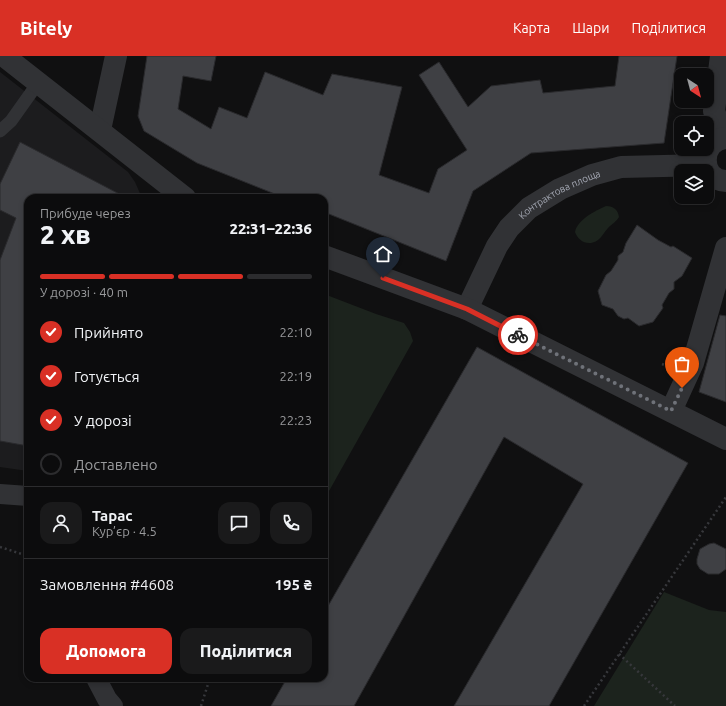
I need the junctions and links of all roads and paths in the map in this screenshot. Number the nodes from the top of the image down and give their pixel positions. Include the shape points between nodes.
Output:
1 (4, 56) edge
2 (116, 56) edge
3 (721, 56) edge
4 (38, 83) junction
5 (100, 130) junction
6 (0, 131) edge
7 (725, 138) edge
8 (719, 179) edge
9 (180, 194) edge
10 (726, 248) edge
11 (328, 257) edge
12 (467, 309) junction
13 (671, 411) junction
14 (726, 439) edge
15 (0, 494) edge
16 (24, 496) edge
17 (726, 497) edge
18 (0, 547) edge
19 (24, 555) edge
20 (619, 654) junction
21 (98, 682) edge
22 (209, 682) edge
23 (113, 706) edge
24 (201, 706) edge
25 (584, 706) edge
26 (675, 706) edge

1 - 4 street
2 - 5 street
3 - 7 street via 714,111
4 - 5 street
4 - 6 lane via 11,121
5 - 9 street
7 - 8 street via 714,142 706,154
8 - 12 street, Контрактова площа via 621,167 592,175 567,186 529,208 509,228 497,246
10 - 13 street via 693,363
11 - 12 street
12 - 13 street
13 - 14 street
15 - 16 street
17 - 20 path
18 - 19 path
20 - 25 path
20 - 26 path
21 - 23 street
22 - 24 path

